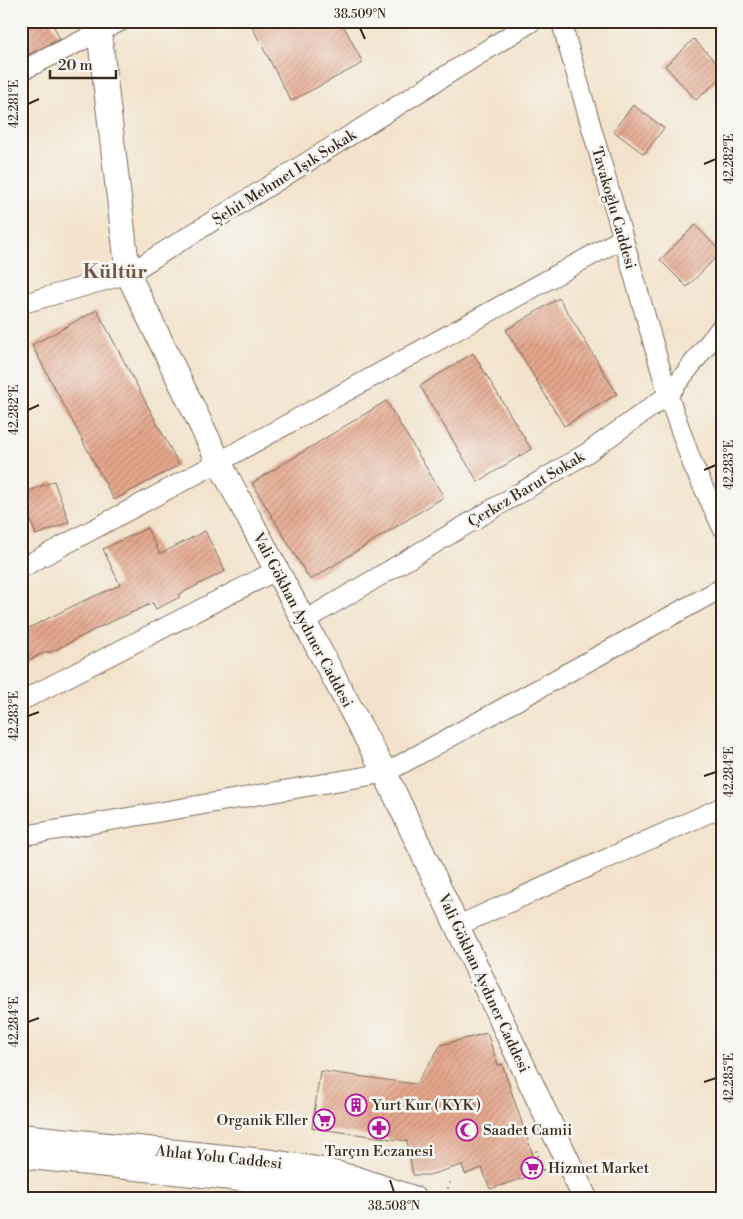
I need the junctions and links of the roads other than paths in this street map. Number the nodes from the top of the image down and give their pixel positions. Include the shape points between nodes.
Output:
1 (121, 21) edge
2 (534, 21) edge
3 (561, 21) edge
4 (98, 27) edge
5 (21, 71) edge
6 (623, 238) junction
7 (128, 274) junction
8 (21, 304) edge
9 (722, 326) edge
10 (668, 395) junction
11 (219, 462) junction
12 (722, 527) edge
13 (21, 568) edge
14 (277, 570) junction
15 (722, 588) edge
16 (304, 621) junction
17 (21, 701) edge
18 (385, 773) junction
19 (722, 807) edge
20 (21, 836) edge
21 (457, 926) junction
22 (21, 1136) edge
23 (21, 1156) edge
24 (358, 1198) edge
25 (413, 1198) edge
26 (585, 1198) edge

1 - 4 street
2 - 7 street, Şehit Mehmet Işık Sokak
3 - 6 street, Tavakoğlu Caddesi
4 - 5 street
4 - 7 street, Vali Gökhan Aydıner Caddesi
6 - 10 street, Tavakoğlu Caddesi
6 - 11 street
7 - 8 street, Şehit Mehmet Işık Sokak
7 - 11 street, Vali Gökhan Aydıner Caddesi
9 - 10 street, Çerkez Barut Sokak
10 - 12 street, Tavakoğlu Caddesi via 692,462
10 - 16 street, Çerkez Barut Sokak via 587,453
11 - 13 street
11 - 14 street, Vali Gökhan Aydıner Caddesi
14 - 16 street, Vali Gökhan Aydıner Caddesi
14 - 17 street
15 - 18 street
16 - 18 street, Vali Gökhan Aydıner Caddesi
18 - 20 street
18 - 21 street, Vali Gökhan Aydıner Caddesi
19 - 21 street
21 - 26 street, Vali Gökhan Aydıner Caddesi
22 - 25 street, Ahlat Yolu Caddesi via 310,1167
23 - 24 street, Ahlat Yolu Caddesi via 318,1187

